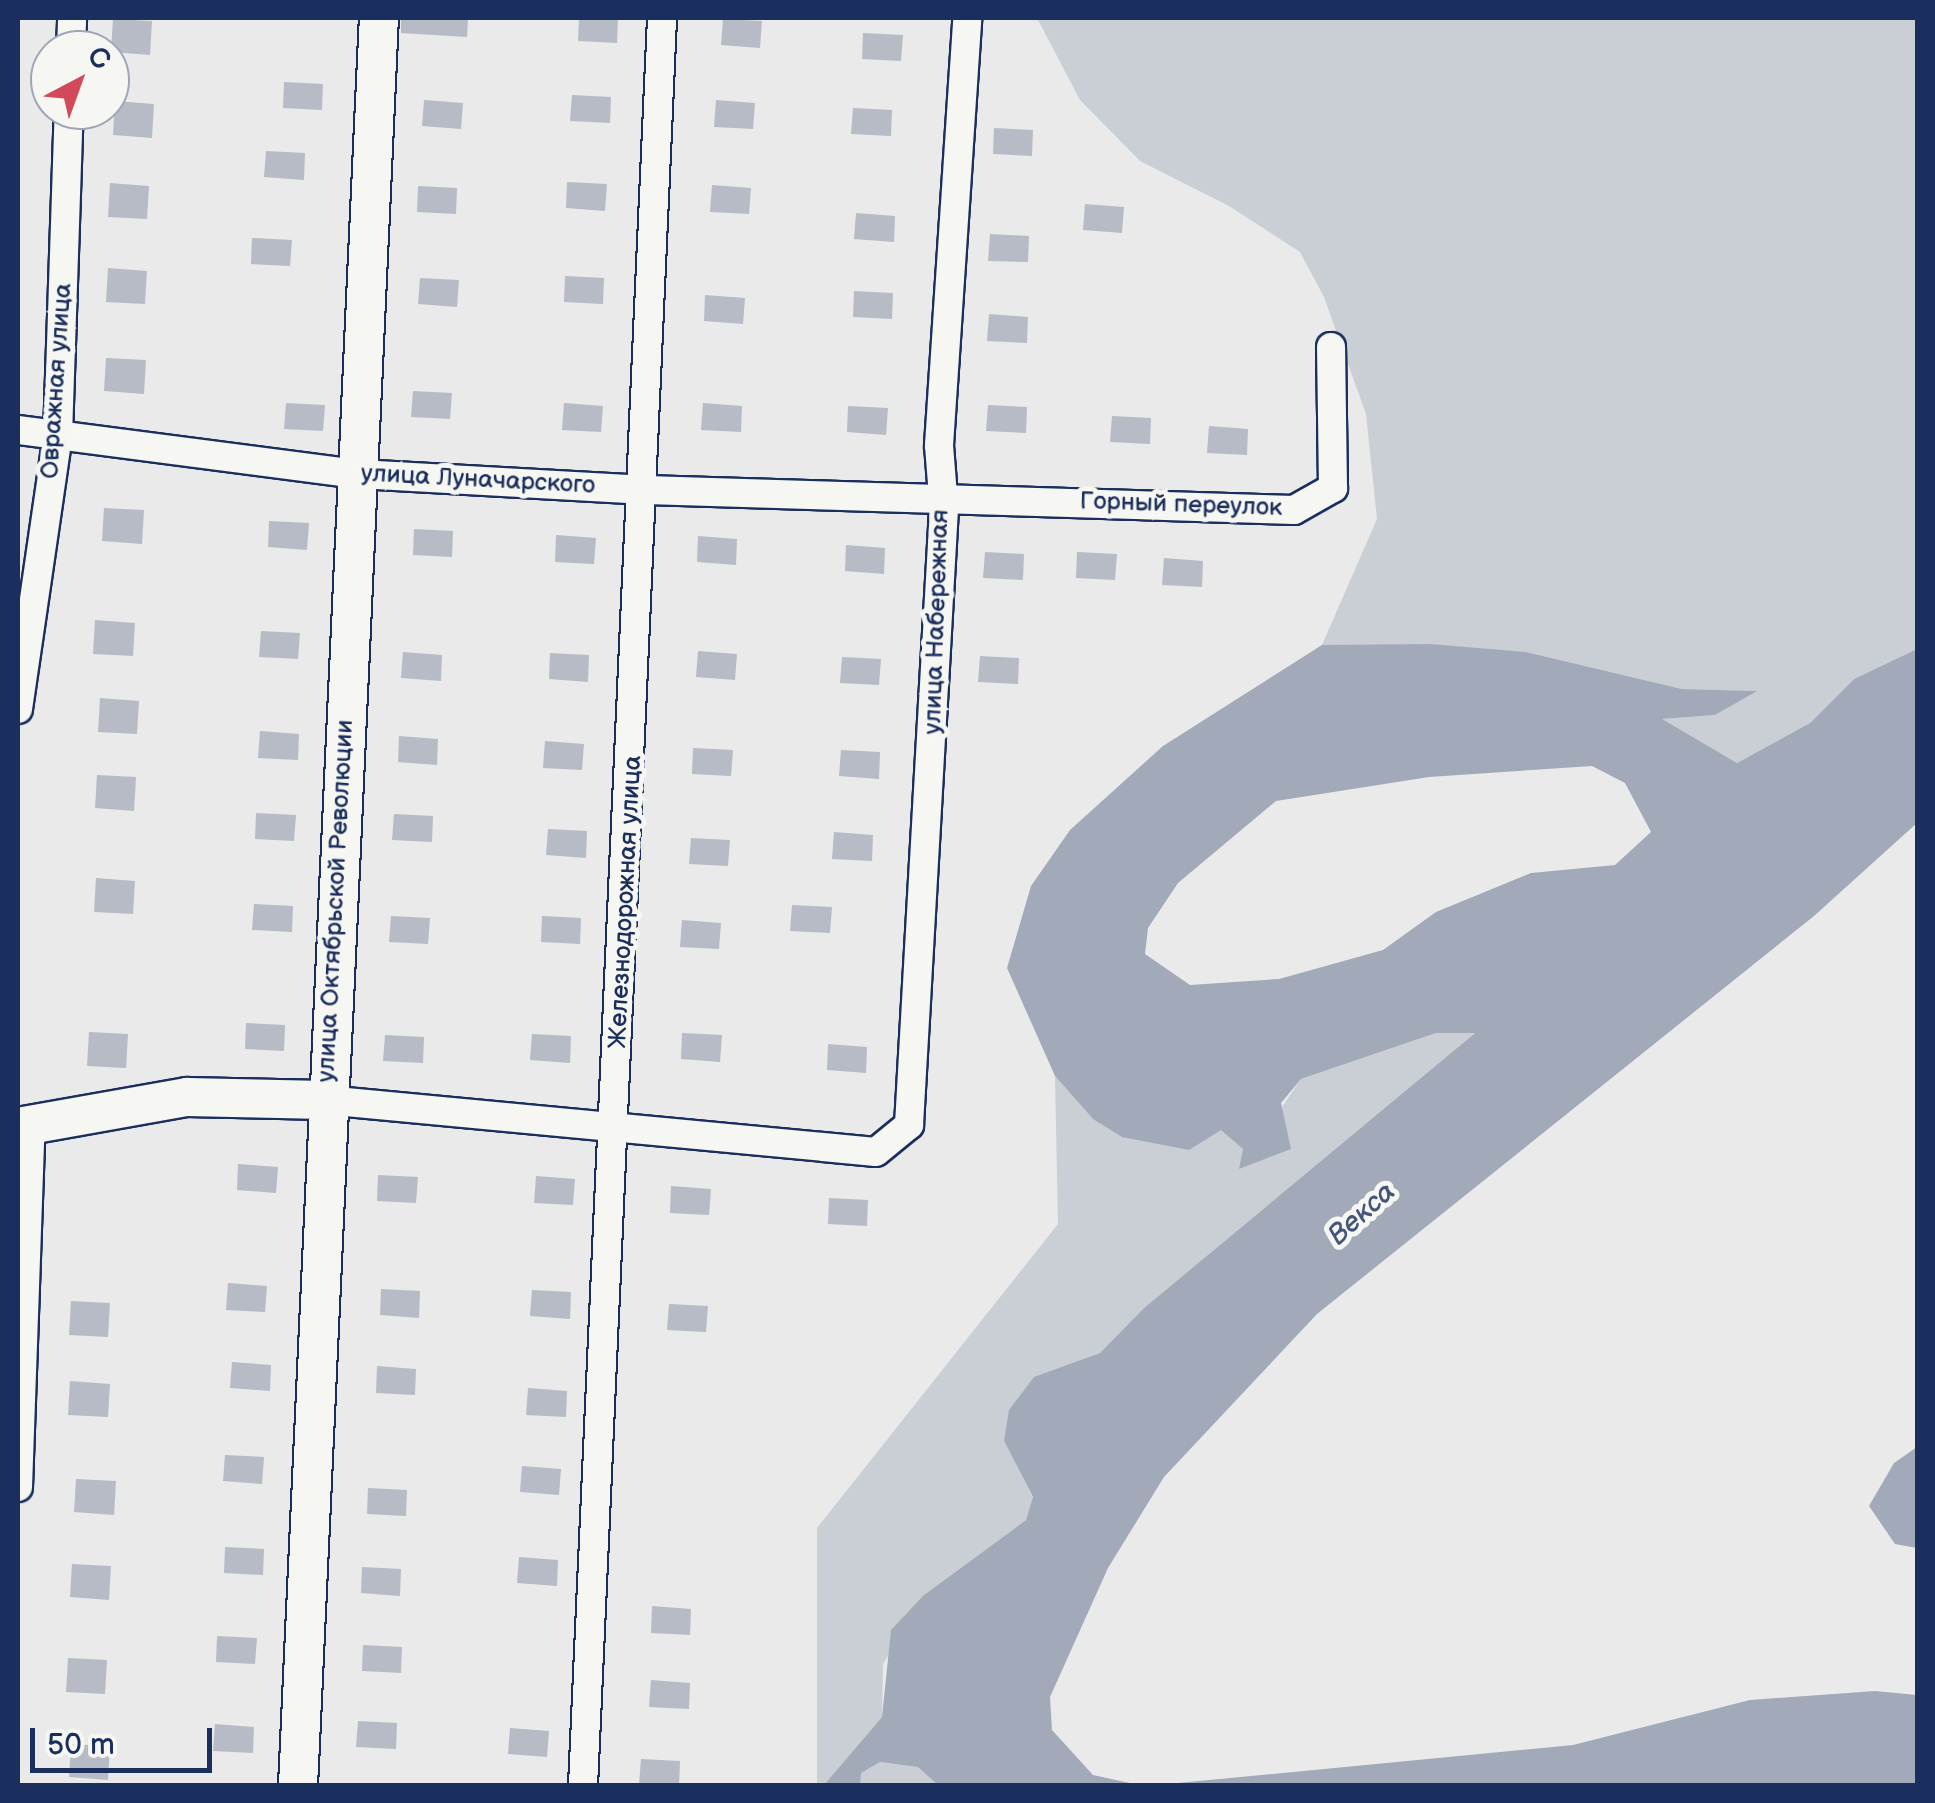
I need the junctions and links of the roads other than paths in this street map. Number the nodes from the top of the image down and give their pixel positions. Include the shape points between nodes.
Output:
1 (379, 18) edge
2 (662, 18) edge
3 (967, 18) edge
4 (68, 130) edge
5 (1330, 346) dead end
6 (18, 430) edge
7 (58, 435) junction
8 (359, 474) junction
9 (646, 490) junction
10 (941, 496) junction
11 (18, 709) edge
12 (326, 1100) junction
13 (24, 1125) edge
14 (616, 1127) junction
15 (18, 1486) edge
16 (298, 1786) edge
17 (583, 1786) edge

1 - 8 street, улица Октябрьской Революции
2 - 9 street, Железнодорожная улица
3 - 10 street, улица Набережная
4 - 7 street, Овражная улица
5 - 10 street, Горный переулок via 1333,488 1294,510
6 - 7 street, улица Луначарского
7 - 8 street, улица Луначарского
7 - 11 street, Овражная улица
8 - 9 street, улица Луначарского
8 - 12 street, улица Октябрьской Революции
9 - 10 street, улица Луначарского
9 - 14 street, Железнодорожная улица
10 - 14 street, улица Набережная via 909,1125 876,1152
12 - 13 street via 188,1098
12 - 14 street
12 - 16 street, улица Октябрьской Революции
13 - 15 street
14 - 17 street, Железнодорожная улица

